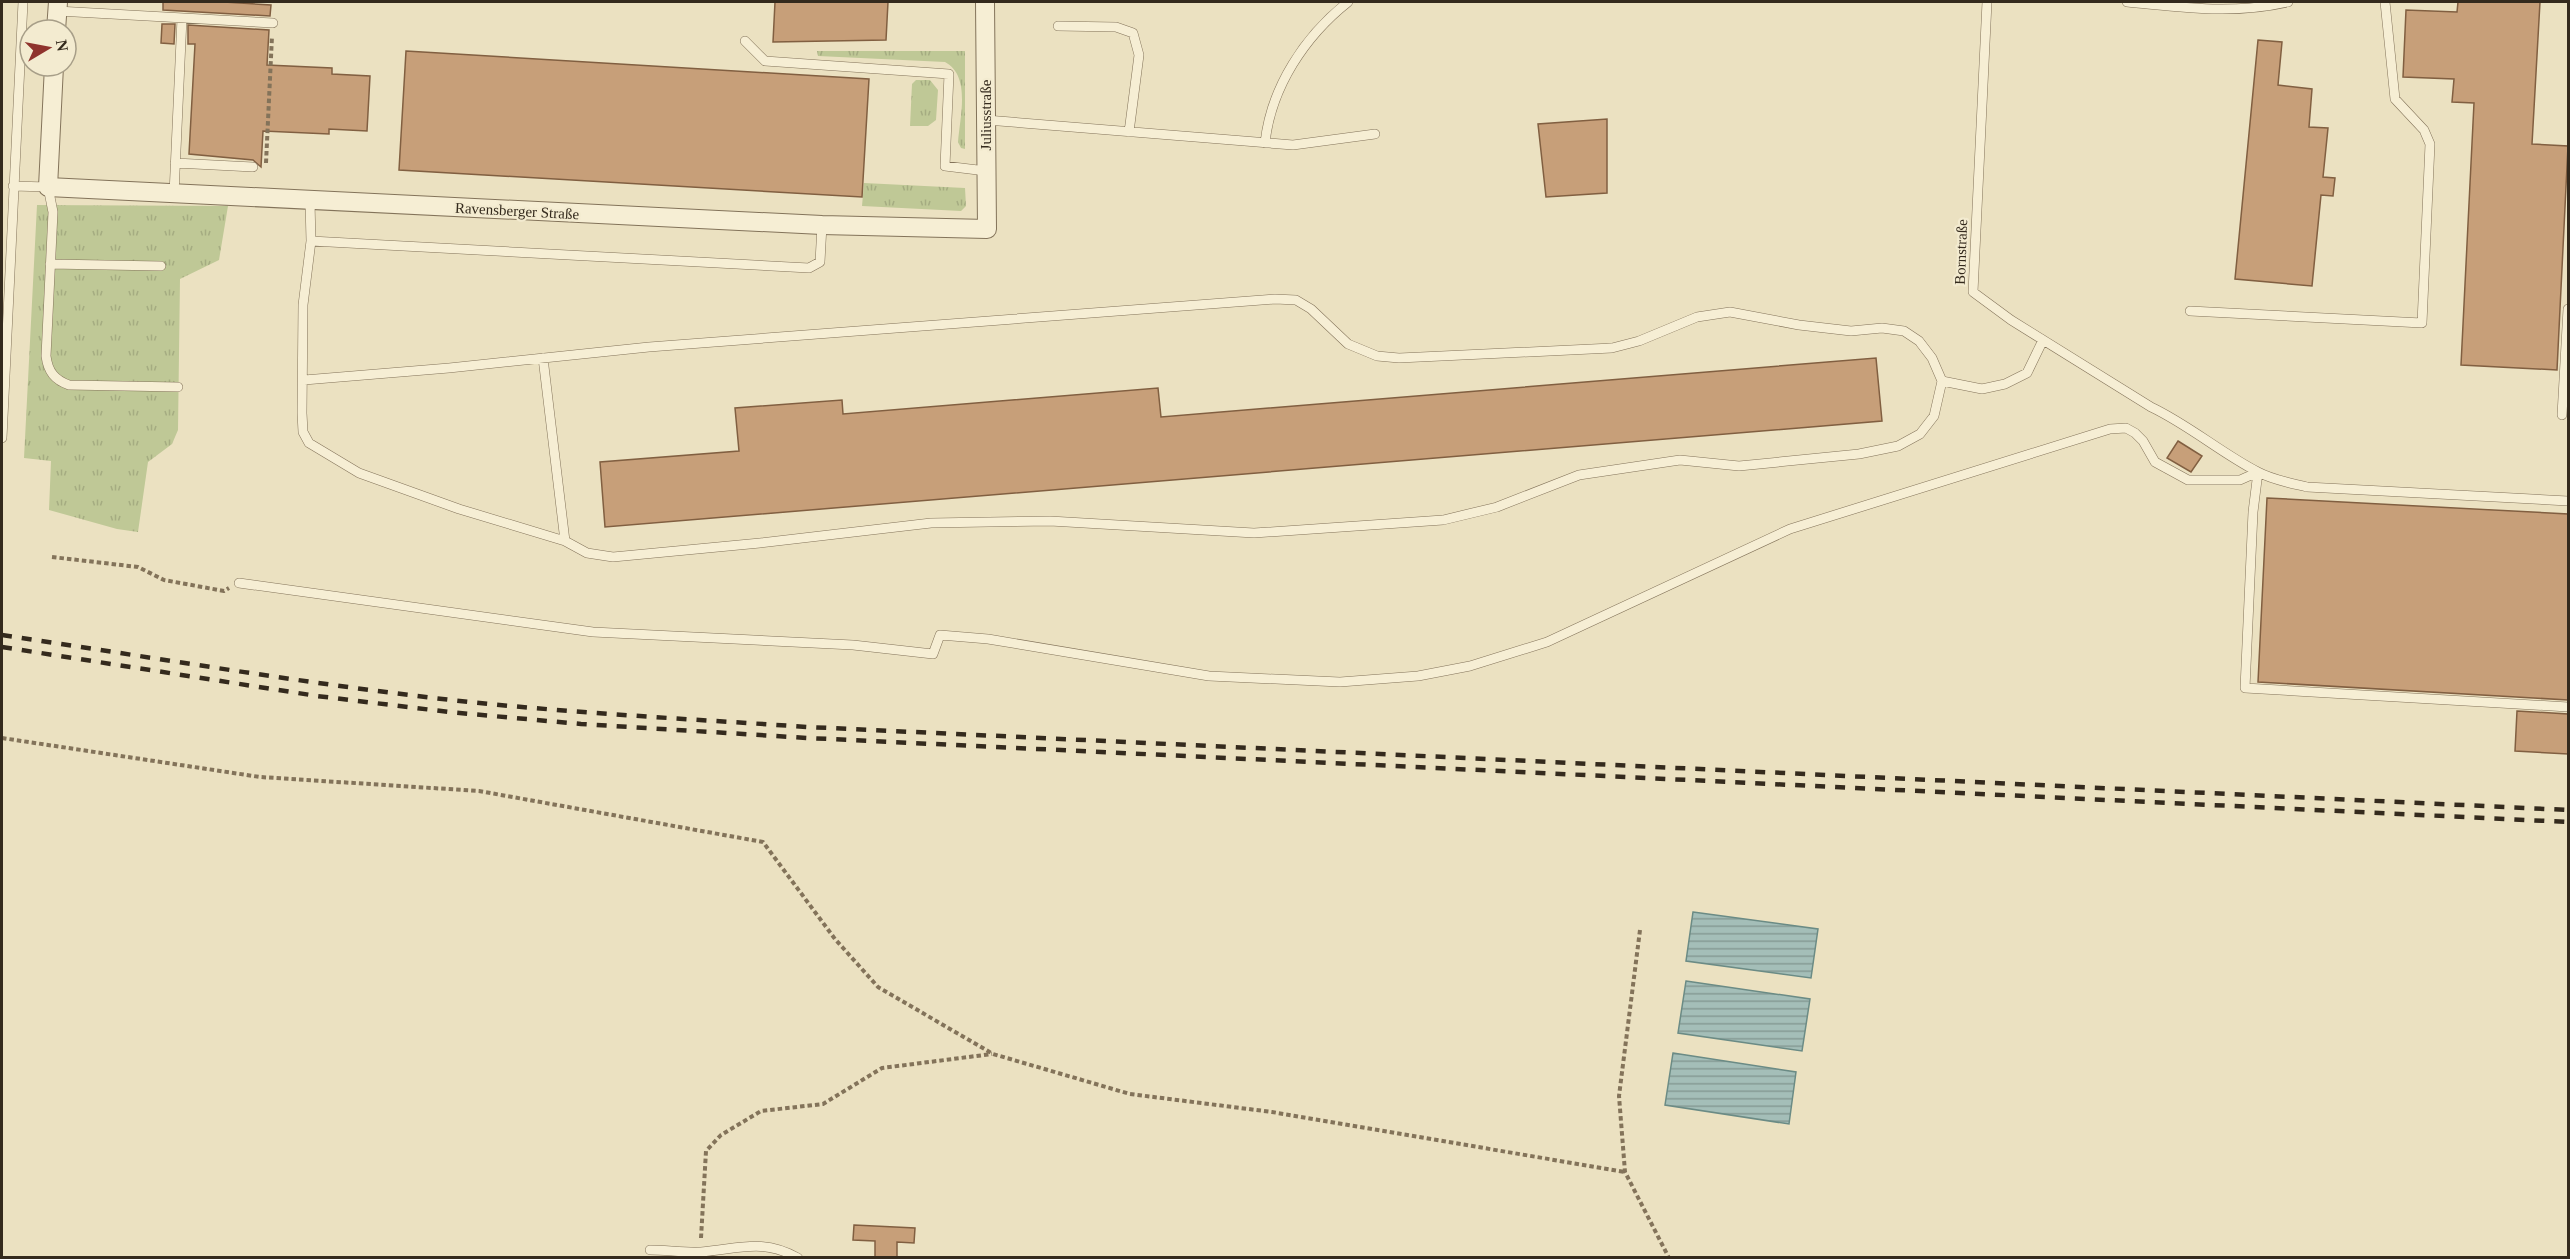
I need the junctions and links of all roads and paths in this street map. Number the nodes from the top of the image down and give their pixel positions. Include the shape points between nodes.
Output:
1 (23, 2) edge
2 (985, 2) edge
3 (1347, 2) edge
4 (1987, 2) edge
5 (2127, 2) edge
6 (2288, 2) edge
7 (2385, 2) edge
8 (57, 6) edge
9 (182, 18) junction
10 (273, 23) joint
11 (1058, 26) dead end
12 (745, 41) dead end
13 (53, 78) edge
14 (986, 120) junction
15 (1129, 132) junction
16 (1375, 134) dead end
17 (1265, 143) junction
18 (175, 163) junction
19 (253, 167) joint
20 (986, 171) junction
21 (13, 186) junction
22 (48, 187) junction
23 (174, 194) junction
24 (310, 202) junction
25 (822, 225) junction
26 (987, 229) joint
27 (311, 241) junction
28 (50, 264) junction
29 (161, 266) dead end
30 (2568, 309) edge
31 (2190, 311) dead end
32 (2043, 340) junction
33 (543, 358) junction
34 (303, 380) junction
35 (1942, 381) junction
36 (178, 387) dead end
37 (2562, 415) dead end
38 (2, 436) edge
39 (2258, 472) junction
40 (2568, 501) edge
41 (565, 541) junction
42 (52, 557) dead end
43 (239, 583) joint
44 (2568, 707) edge
45 (2, 738) edge
46 (1640, 930) dead end
47 (993, 1054) junction
48 (1625, 1172) junction
49 (650, 1250) dead end
50 (700, 1252) junction
51 (798, 1257) edge
52 (1669, 1257) edge

1 - 21 lane
2 - 14 street, Juliusstraße
3 - 17 lane via 1325,20 1296,56 1274,106
4 - 32 lane, Bornstraße via 1973,292
5 - 6 lane via 2216,10
7 - 31 lane via 2394,99 2424,130 2430,144 2422,323
8 - 9 lane
9 - 10 lane
9 - 18 lane
10 - 19 path via 266,163 253,162
11 - 15 lane via 1116,27 1133,33 1139,55
12 - 20 lane via 765,61 949,74 945,166
13 - 22 street
14 - 15 lane
14 - 20 street, Juliusstraße
15 - 17 lane
16 - 17 lane via 1293,145
18 - 19 lane
18 - 23 lane
20 - 26 street, Juliusstraße
21 - 22 lane
21 - 38 lane
22 - 23 street, Ravensberger Straße
22 - 28 lane via 53,212
23 - 24 street, Ravensberger Straße
24 - 25 street, Ravensberger Straße
24 - 27 lane
25 - 26 street, Ravensberger Straße
25 - 27 lane via 820,262 809,268
27 - 34 lane via 303,305
28 - 29 lane
28 - 36 lane via 46,357 52,375 69,385
30 - 37 lane
32 - 35 lane via 2027,373 2005,384 1982,389
32 - 39 lane, Bornstraße
33 - 34 lane
33 - 35 lane via 1275,298 1296,300 1311,309 1348,344 1377,356 1399,358 1612,348 1712,313 1730,312 1851,331 1882,328 1904,331 1919,341
33 - 41 lane
34 - 41 lane via 303,432 309,444 320,452 370,477
35 - 41 lane via 1934,416 1920,434 1898,447 1739,466 1680,460 1579,475 1497,507 1443,520 1254,533 1050,521 931,523 613,557 587,553
39 - 40 lane, Bornstraße via 2307,487
39 - 43 lane via 2240,480 2187,480 2155,462 2135,433 2126,428 2110,429 1790,529 1590,624 1527,649 1470,666 1374,681 1209,676 988,639 940,635 933,654 853,645 593,632
39 - 44 lane via 2245,688
42 - 43 path via 138,567 164,580 224,591
45 - 47 path via 260,777 479,791 763,842 835,939 878,987
46 - 48 path via 1619,1095
47 - 48 path via 1130,1094 1272,1112
47 - 50 path via 882,1068 824,1104 761,1111 721,1136 706,1151
48 - 52 path
49 - 50 lane
50 - 51 lane via 740,1246 779,1247

